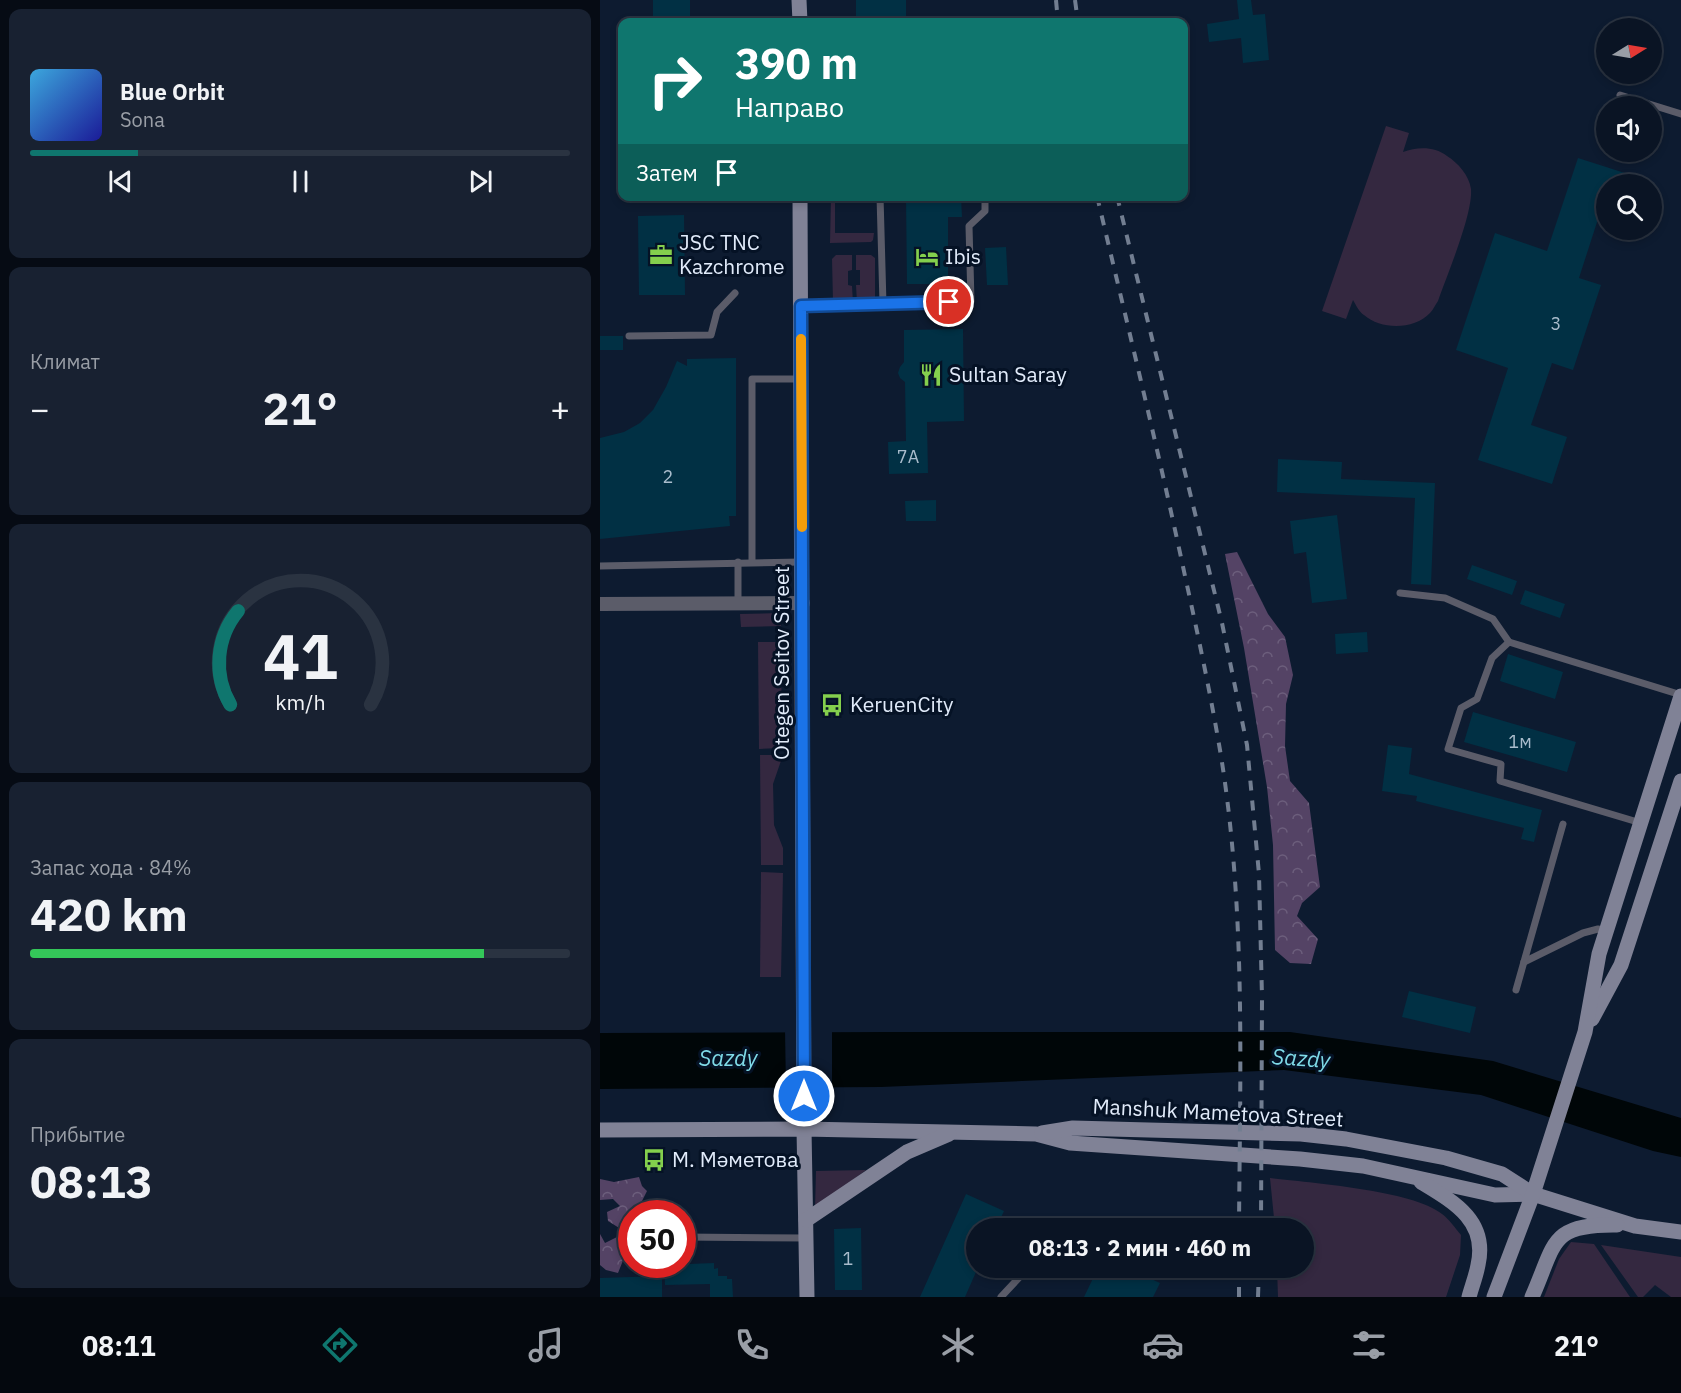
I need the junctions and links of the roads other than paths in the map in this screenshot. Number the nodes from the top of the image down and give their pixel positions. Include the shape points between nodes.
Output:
1 (799, 0) edge
2 (800, 18) edge
3 (1620, 95) dead end
4 (1681, 114) edge
5 (800, 201) edge
6 (880, 201) edge
7 (985, 201) edge
8 (735, 293) dead end
9 (883, 304) junction
10 (801, 306) junction
11 (629, 336) dead end
12 (801, 379) junction
13 (738, 562) junction
14 (752, 562) junction
15 (803, 562) junction
16 (600, 566) edge
17 (1400, 593) dead end
18 (803, 603) junction
19 (600, 604) edge
20 (738, 604) junction
21 (1509, 642) junction
22 (1681, 695) edge
23 (1681, 781) edge
24 (1641, 823) junction
25 (1563, 824) dead end
26 (1606, 932) junction
27 (1524, 962) junction
28 (1516, 990) dead end
29 (1585, 1032) junction
30 (804, 1129) junction
31 (600, 1130) edge
32 (955, 1132) junction
33 (1036, 1134) junction
34 (1411, 1176) junction
35 (1533, 1194) junction
36 (806, 1220) junction
37 (1635, 1226) junction
38 (1681, 1232) edge
39 (696, 1237) edge
40 (806, 1238) junction
41 (1019, 1278) edge
42 (807, 1297) edge
43 (1001, 1297) edge
44 (1470, 1297) edge
45 (1494, 1297) edge
46 (1532, 1297) edge

1 - 2 main road
3 - 4 lane
5 - 10 main road, Otegen Seitov Street
6 - 9 lane
7 - 9 lane via 985,211 969,226 971,301
8 - 11 lane via 717,312 711,334
9 - 10 lane
10 - 12 main road, Otegen Seitov Street
12 - 14 lane via 752,379
12 - 15 main road, Otegen Seitov Street
13 - 14 lane
13 - 16 lane
13 - 20 lane
14 - 15 lane
15 - 18 main road, Otegen Seitov Street
17 - 21 lane via 1445,598 1493,619
18 - 20 street
18 - 30 main road, Otegen Seitov Street
19 - 20 street
21 - 22 lane
21 - 24 lane via 1492,658 1477,699 1461,708 1448,749 1501,764 1500,781
22 - 24 main road
23 - 29 main road via 1621,965
24 - 26 main road
25 - 27 lane
26 - 27 lane via 1590,930
26 - 29 main road
27 - 28 lane
29 - 35 main road
30 - 31 main road, Manshuk Mametova Street
30 - 32 main road, Manshuk Mametova Street
30 - 36 main road, Otegen Seitov Street
32 - 33 main road, Manshuk Mametova Street
32 - 36 main road via 907,1152
33 - 34 main road, Manshuk Mametova Street via 1070,1143 1300,1159
33 - 35 main road, Manshuk Mametova Street via 1072,1128 1313,1135 1446,1158 1502,1174
34 - 35 main road, Manshuk Mametova Street via 1495,1195
34 - 44 main road via 1446,1197 1468,1215 1475,1227 1479,1257
35 - 37 main road, Manshuk Mametova Street
35 - 45 main road
36 - 40 main road, Otegen Seitov Street
37 - 38 main road, Manshuk Mametova Street
37 - 46 main road via 1585,1227 1562,1236 1553,1245
39 - 40 lane
40 - 42 main road, Otegen Seitov Street
41 - 43 lane

